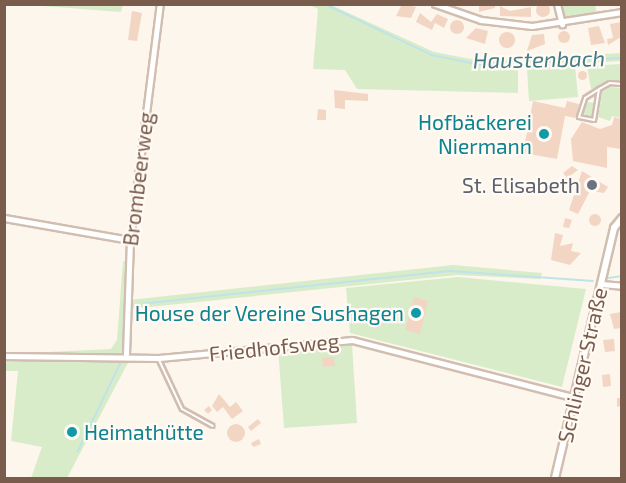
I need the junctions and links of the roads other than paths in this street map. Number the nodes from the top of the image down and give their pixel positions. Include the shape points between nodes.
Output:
1 (160, 4) edge
2 (435, 4) edge
3 (459, 4) edge
4 (557, 4) edge
5 (621, 12) edge
6 (459, 13) junction
7 (561, 24) junction
8 (621, 84) edge
9 (599, 89) junction
10 (4, 218) edge
11 (621, 218) edge
12 (130, 240) junction
13 (601, 284) junction
14 (621, 286) edge
15 (126, 354) junction
16 (4, 356) edge
17 (159, 358) junction
18 (573, 397) junction
19 (213, 426) dead end
20 (555, 478) edge

1 - 12 street, Brombeerweg
2 - 6 street
3 - 6 street
4 - 7 street
5 - 7 street
6 - 7 street via 506,25
8 - 9 lane
9 - 9 lane via 585,98 579,117 594,120
10 - 12 street
11 - 13 street, Schlinger Straße
12 - 15 street, Brombeerweg
13 - 14 street
13 - 18 street, Schlinger Straße
15 - 16 street, Friedhofsweg
15 - 17 street, Friedhofsweg
17 - 18 street, Friedhofsweg via 352,340
17 - 19 lane via 182,409
18 - 20 street, Schlinger Straße

